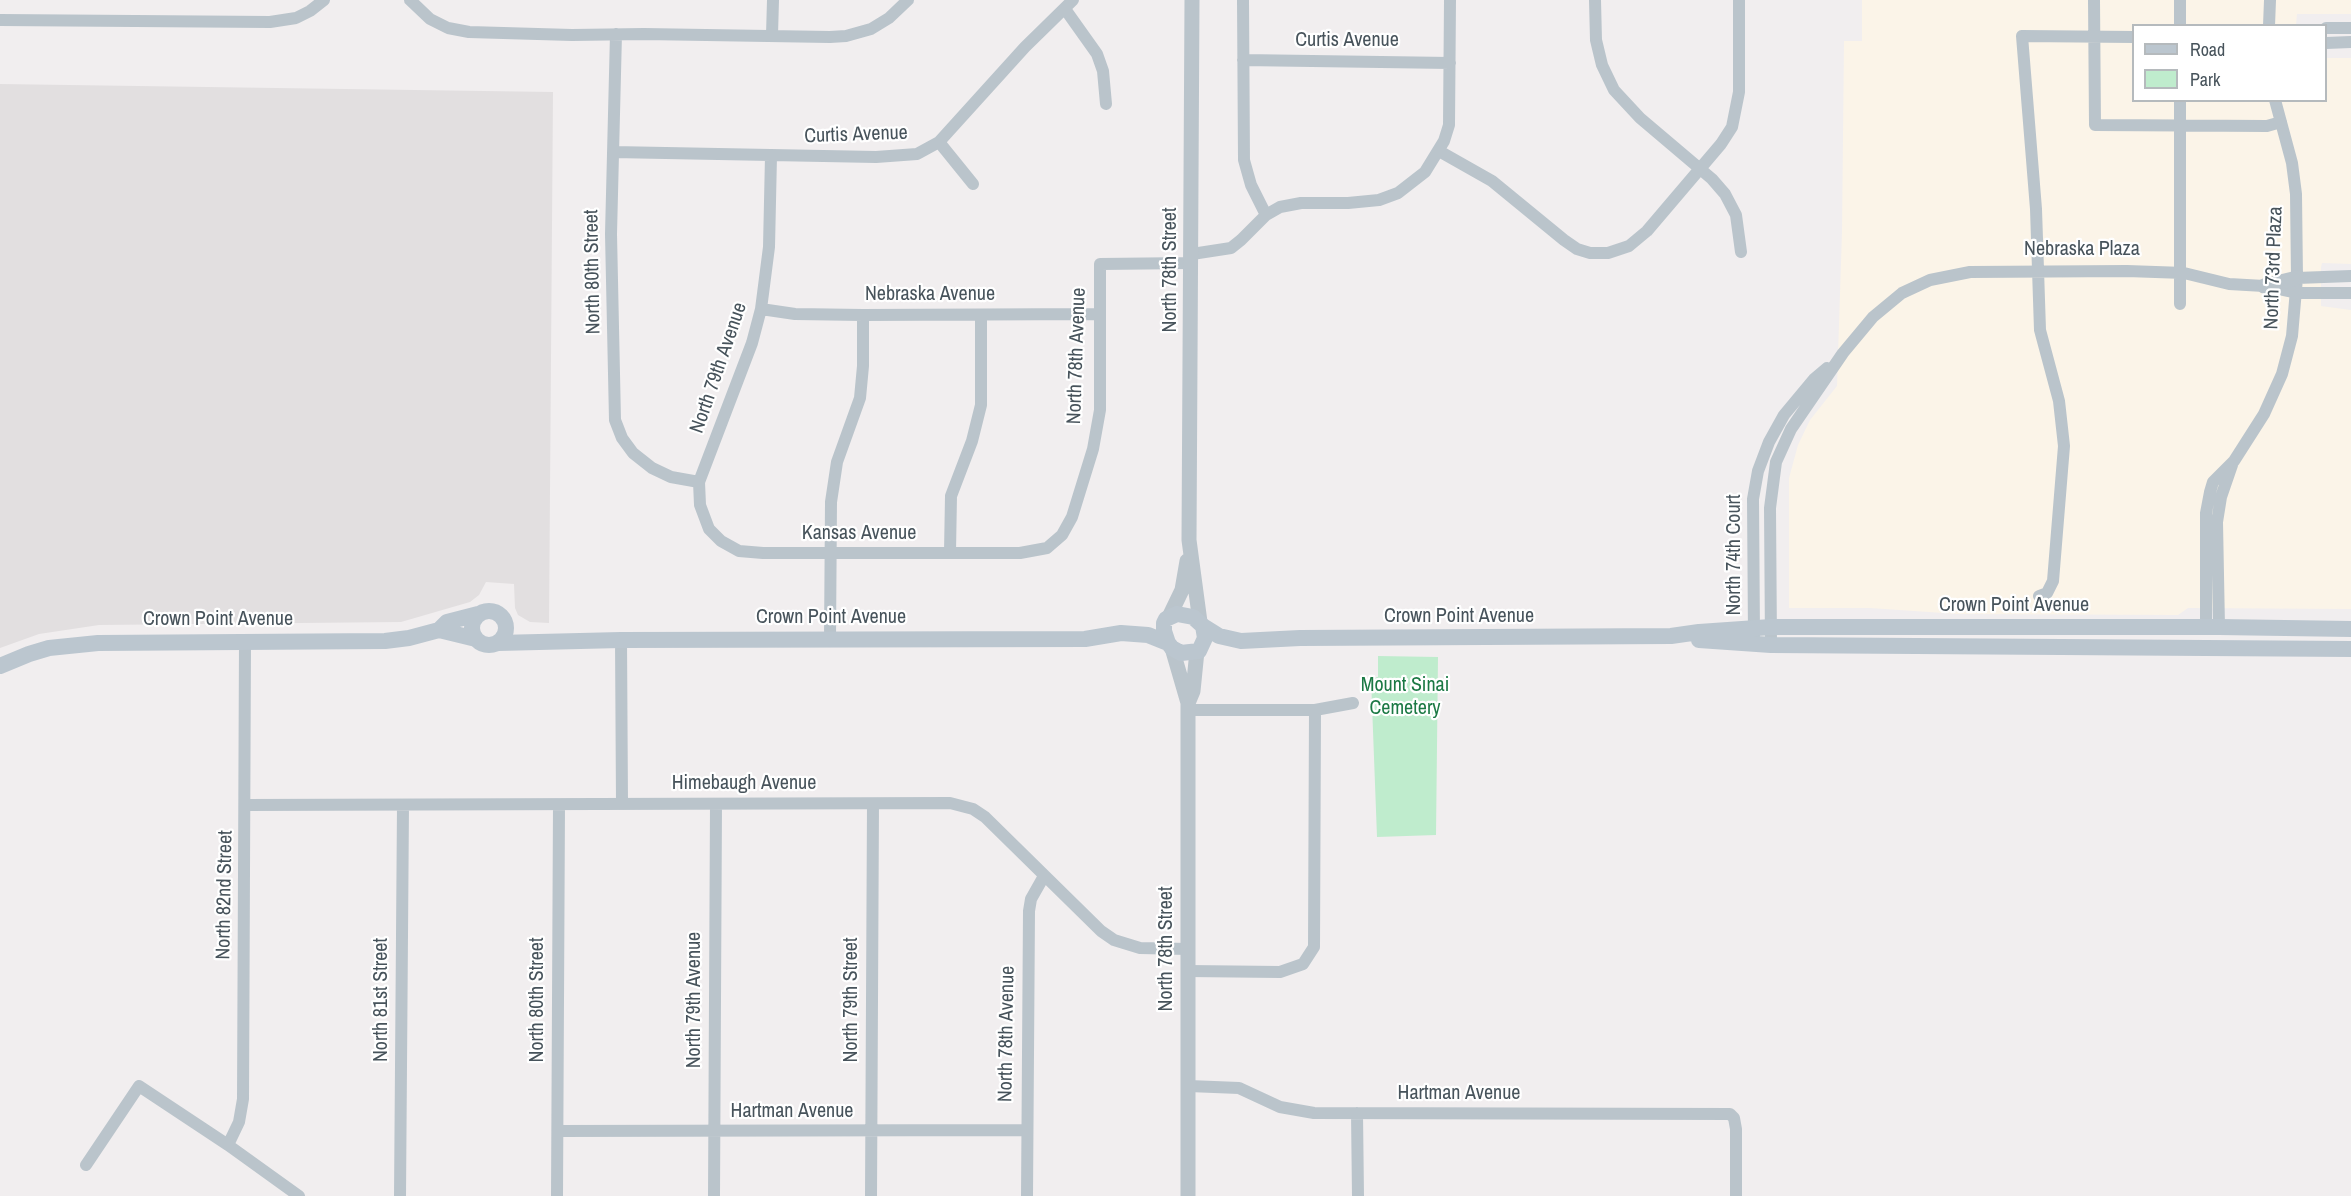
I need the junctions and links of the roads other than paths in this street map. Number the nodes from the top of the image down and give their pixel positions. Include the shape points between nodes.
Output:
1 (324, 0) edge
2 (410, 0) edge
3 (773, 0) edge
4 (908, 0) edge
5 (1192, 0) edge
6 (1243, 0) edge
7 (1450, 0) edge
8 (1595, 0) edge
9 (1739, 0) edge
10 (2094, 0) edge
11 (2180, 0) edge
12 (2270, 0) edge
13 (1069, 4) edge
14 (0, 20) edge
15 (2180, 24) edge
16 (2269, 24) edge
17 (2327, 28) edge
18 (2351, 28) edge
19 (616, 34) junction
20 (772, 35) junction
21 (2094, 36) junction
22 (2132, 37) edge
23 (2351, 42) edge
24 (2327, 43) edge
25 (1243, 60) junction
26 (1450, 63) junction
27 (2180, 102) edge
28 (2276, 102) edge
29 (1106, 104) dead end
30 (2281, 122) junction
31 (2180, 125) junction
32 (939, 142) junction
33 (1439, 151) junction
34 (613, 152) junction
35 (771, 156) junction
36 (1700, 169) junction
37 (973, 184) dead end
38 (1266, 215) junction
39 (1741, 252) dead end
40 (1192, 259) junction
41 (2038, 272) junction
42 (2181, 273) junction
43 (2351, 276) edge
44 (2265, 286) joint
45 (2297, 286) junction
46 (1902, 293) joint
47 (2351, 293) edge
48 (2180, 304) dead end
49 (761, 309) junction
50 (1100, 314) junction
51 (863, 315) junction
52 (981, 315) junction
53 (1843, 353) junction
54 (1762, 458) junction
55 (1776, 462) junction
56 (699, 482) junction
57 (1072, 517) joint
58 (1189, 540) junction
59 (950, 552) junction
60 (831, 553) junction
61 (2039, 596) dead end
62 (478, 614) junction
63 (1168, 618) junction
64 (506, 624) junction
65 (1202, 624) junction
66 (1771, 627) junction
67 (2212, 627) junction
68 (2351, 629) edge
69 (439, 630) junction
70 (1121, 633) junction
71 (1754, 635) junction
72 (476, 639) junction
73 (830, 639) junction
74 (621, 640) junction
75 (540, 641) junction
76 (1241, 641) junction
77 (245, 642) junction
78 (498, 643) junction
79 (1170, 645) junction
80 (1771, 645) junction
81 (2351, 649) edge
82 (1198, 651) junction
83 (0, 666) edge
84 (1353, 703) dead end
85 (1188, 706) junction
86 (1315, 710) junction
87 (621, 803) junction
88 (716, 804) junction
89 (873, 804) junction
90 (246, 805) junction
91 (403, 805) junction
92 (559, 805) junction
93 (1044, 876) junction
94 (1188, 949) junction
95 (1188, 971) junction
96 (1189, 1086) junction
97 (1357, 1113) junction
98 (1027, 1130) junction
99 (558, 1131) junction
100 (871, 1131) junction
101 (714, 1132) junction
102 (228, 1145) junction
103 (86, 1165) dead end
104 (296, 1195) edge
105 (400, 1196) edge
106 (557, 1196) edge
107 (714, 1196) edge
108 (871, 1196) edge
109 (1027, 1196) edge
110 (1188, 1196) edge
111 (1358, 1196) edge
112 (1736, 1196) edge

1 - 14 street via 296,18 270,22
2 - 19 street via 430,19 469,32
3 - 20 street
4 - 20 street via 883,22 859,33
5 - 40 street, North 78th Street
6 - 25 street
7 - 26 street
8 - 36 street via 1596,40 1614,90 1640,118
9 - 36 street via 1738,102 1728,133
10 - 21 street
11 - 15 street
12 - 16 street
13 - 29 street via 1097,54
13 - 32 street, Curtis Avenue
17 - 18 street
19 - 20 street
19 - 34 street, North 80th Street
21 - 22 street
21 - 31 street via 2095,125
21 - 41 street via 2022,36
23 - 24 street
25 - 26 street, Curtis Avenue
25 - 38 street via 1244,160
26 - 33 street via 1449,125
27 - 31 street
28 - 30 street, North 73rd Plaza
30 - 31 street via 2267,126
30 - 45 street, North 73rd Plaza via 2296,194
31 - 42 street
32 - 35 street, Curtis Avenue via 905,156
32 - 37 street
33 - 36 street via 1492,181 1577,249 1597,254 1634,244
33 - 38 street via 1425,172 1398,193 1368,202 1288,204
34 - 35 street, Curtis Avenue
34 - 56 street, North 80th Street via 615,420 621,438 652,468
35 - 49 street, North 79th Avenue via 769,247
36 - 39 street via 1731,203 1740,230
38 - 40 street via 1231,248
40 - 50 street, North 78th Avenue via 1100,264
40 - 58 street, North 78th Street
41 - 42 street, Nebraska Plaza
41 - 46 street, Nebraska Plaza via 1956,274
41 - 61 street via 2040,330 2059,401 2064,446 2053,581 2047,593
42 - 44 street, Nebraska Plaza via 2229,284
42 - 48 street
43 - 45 street, Nebraska Plaza
44 - 45 street, Nebraska Plaza
45 - 47 street, Nebraska Plaza
45 - 67 street, North 73rd Plaza via 2292,336 2282,374 2265,414 2234,461 2221,497
46 - 53 street, North 74th Court via 1873,317
49 - 51 street, Nebraska Avenue
49 - 56 street, North 79th Avenue
50 - 52 street, Nebraska Avenue
50 - 57 street, North 78th Avenue via 1100,410 1093,449
51 - 52 street, Nebraska Avenue
51 - 60 street via 862,388 833,477
52 - 59 street via 981,405 951,496
53 - 54 street, North 74th Court via 1784,415
53 - 55 street, North 74th Court via 1791,429
54 - 55 street
54 - 71 street, North 74th Court via 1753,499
55 - 66 street, North 74th Court via 1770,508
56 - 60 street, Kansas Avenue via 700,506 709,529 739,551
57 - 59 street, Kansas Avenue via 1055,542 1040,550
58 - 63 street via 1182,590
58 - 65 street
59 - 60 street, Kansas Avenue
60 - 73 street
62 - 64 main road via 495,611
62 - 69 main road, Crown Point Avenue via 447,622
62 - 72 main road via 473,624
63 - 65 main road via 1185,614
63 - 70 main road, Crown Point Avenue
63 - 79 main road via 1164,631
64 - 75 main road, Crown Point Avenue
64 - 78 main road via 504,638
65 - 76 main road, Crown Point Avenue via 1219,636
65 - 82 main road via 1205,638
66 - 67 main road, Crown Point Avenue
66 - 71 main road, Crown Point Avenue
66 - 80 street, North 74th Court
67 - 68 main road, Crown Point Avenue
69 - 72 main road, Crown Point Avenue
69 - 77 main road, Crown Point Avenue via 385,641
70 - 73 main road, Crown Point Avenue via 1085,639
70 - 79 main road, Crown Point Avenue via 1149,635
71 - 76 main road, Crown Point Avenue via 1696,640 1677,636
71 - 80 main road, Crown Point Avenue
72 - 78 main road via 486,644
73 - 74 main road, Crown Point Avenue
74 - 75 main road, Crown Point Avenue
74 - 87 street
75 - 78 main road, Crown Point Avenue
76 - 82 main road, Crown Point Avenue via 1226,649
77 - 83 main road, Crown Point Avenue via 71,645
77 - 90 street, North 82nd Street
79 - 82 main road via 1181,653
79 - 85 street
80 - 81 main road, Crown Point Avenue
82 - 85 street
84 - 86 street
85 - 86 street
85 - 94 street, North 78th Street
86 - 95 street via 1314,947 1303,964 1280,972
87 - 88 street, Himebaugh Avenue
87 - 92 street, Himebaugh Avenue
88 - 89 street, Himebaugh Avenue
88 - 101 street, North 79th Avenue
89 - 93 street, Himebaugh Avenue via 950,802 973,809
89 - 100 street, North 79th Street
90 - 91 street, Himebaugh Avenue
90 - 102 street, North 82nd Street via 243,1099 239,1122
91 - 92 street, Himebaugh Avenue
91 - 105 street, North 81st Street
92 - 99 street, North 80th Street
93 - 94 street, Himebaugh Avenue via 1114,940 1140,948
93 - 98 street, North 78th Avenue via 1029,911
94 - 95 street, North 78th Street
95 - 96 street, North 78th Street
96 - 97 street, Hartman Avenue via 1239,1088 1293,1110
96 - 110 street, North 78th Street
97 - 111 street
97 - 112 street, Hartman Avenue via 1730,1114 1736,1129
98 - 100 street, Hartman Avenue
98 - 109 street, North 78th Avenue
99 - 101 street, Hartman Avenue
99 - 106 street, North 80th Street
100 - 101 street, Hartman Avenue
100 - 108 street, North 79th Street
101 - 107 street, North 79th Avenue
102 - 103 street via 139,1086
102 - 104 street

